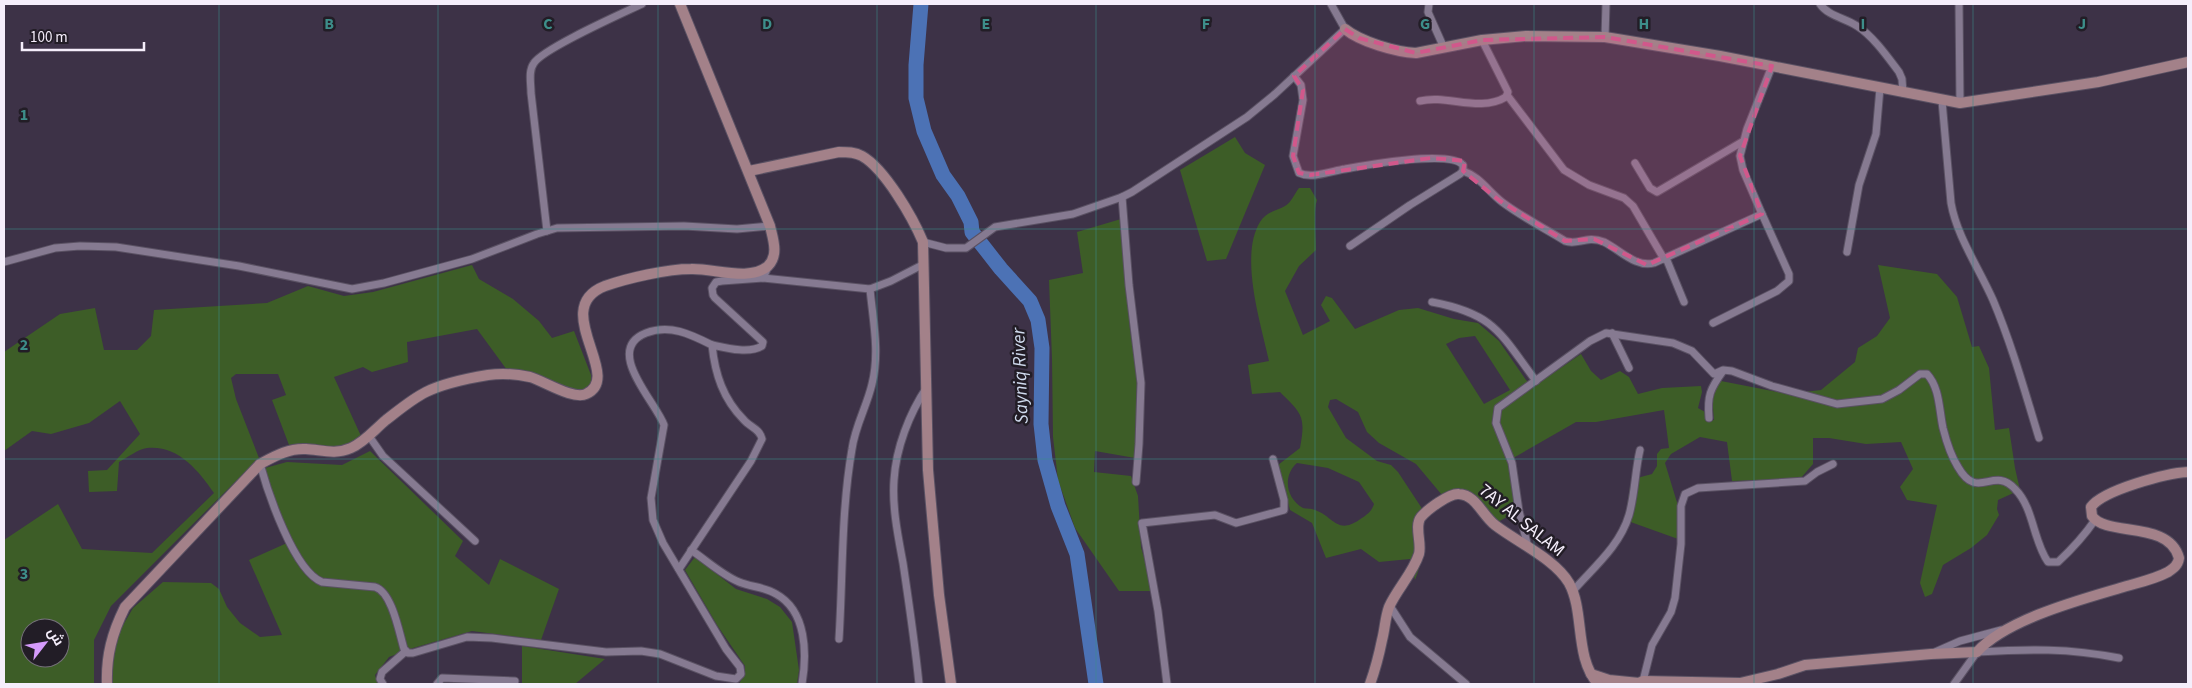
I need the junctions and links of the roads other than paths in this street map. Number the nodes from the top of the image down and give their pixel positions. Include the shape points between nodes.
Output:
1 (642, 4) edge
2 (680, 4) edge
3 (1331, 4) edge
4 (1429, 4) edge
5 (1606, 4) edge
6 (1820, 4) edge
7 (1959, 4) edge
8 (1345, 29) junction
9 (1605, 37) junction
10 (1482, 40) junction
11 (1444, 48) junction
12 (2188, 62) edge
13 (1772, 66) junction
14 (1294, 76) junction
15 (1880, 88) junction
16 (1903, 93) junction
17 (1507, 95) junction
18 (1420, 101) dead end
19 (1942, 101) junction
20 (1960, 103) junction
21 (1742, 142) junction
22 (1635, 163) dead end
23 (749, 171) junction
24 (1463, 171) junction
25 (1122, 197) junction
26 (1762, 214) junction
27 (770, 226) junction
28 (547, 231) junction
29 (922, 242) junction
30 (1350, 246) dead end
31 (1847, 252) dead end
32 (1665, 258) junction
33 (4, 262) edge
34 (924, 264) junction
35 (769, 265) junction
36 (763, 278) junction
37 (870, 289) junction
38 (1432, 302) dead end
39 (1684, 302) dead end
40 (1713, 323) dead end
41 (1612, 333) junction
42 (712, 345) junction
43 (1630, 368) dead end
44 (1724, 370) junction
45 (1536, 381) junction
46 (927, 387) junction
47 (1709, 418) dead end
48 (369, 436) junction
49 (2039, 438) dead end
50 (1640, 450) dead end
51 (1273, 459) dead end
52 (260, 464) junction
53 (1833, 464) dead end
54 (2188, 472) edge
55 (1136, 482) dead end
56 (2095, 520) junction
57 (475, 541) dead end
58 (1528, 547) junction
59 (691, 550) junction
60 (680, 570) junction
61 (1572, 592) junction
62 (1390, 606) junction
63 (2011, 628) junction
64 (839, 639) dead end
65 (406, 651) junction
66 (1978, 652) junction
67 (1931, 654) junction
68 (2119, 658) dead end
69 (1591, 674) junction
70 (515, 681) dead end
71 (1640, 683) edge
72 (107, 684) edge
73 (383, 684) edge
74 (436, 684) edge
75 (802, 684) edge
76 (919, 684) edge
77 (951, 684) edge
78 (1167, 684) edge
79 (1370, 684) edge
80 (1466, 684) edge
81 (1598, 684) edge
82 (1954, 684) edge

1 - 28 street via 551,49 534,62 530,70
2 - 23 street
3 - 8 street
4 - 11 street via 1428,12
5 - 9 street
6 - 16 street via 1867,34 1899,72
7 - 20 street
8 - 11 street via 1359,38 1406,52
8 - 14 street
9 - 10 street via 1526,36
9 - 13 street
10 - 11 street
10 - 17 street
12 - 20 street via 2098,82
13 - 15 street
13 - 21 street
14 - 24 street via 1302,90 1303,100 1293,156 1299,173 1316,174 1431,158 1456,160 1463,165
14 - 25 street via 1247,117
15 - 16 street
15 - 31 street via 1876,134 1859,185
16 - 19 street
17 - 18 street via 1500,100 1477,103 1430,98
17 - 32 street via 1564,170 1589,185 1624,198 1633,206
19 - 20 street
19 - 49 street via 1954,218 1993,300
21 - 22 street via 1657,192 1650,188
21 - 26 street via 1741,163
23 - 27 street
23 - 29 street via 839,152 856,154 874,166 892,189 913,220
24 - 30 street
24 - 32 street via 1475,177 1508,206 1565,241 1594,239 1641,264
25 - 29 street via 1074,214 995,227 972,246 956,249
25 - 55 street via 1140,383
26 - 32 street
26 - 40 street via 1789,274 1789,281
27 - 28 street via 737,229 621,226
27 - 35 street via 775,250
28 - 33 street via 472,259 384,284 352,289 239,266 116,247 55,248
29 - 34 street
32 - 39 street
34 - 37 street
34 - 46 street
35 - 36 street
35 - 48 street via 754,273 690,268 617,282 598,290 584,310 583,326 598,380 592,391 584,395 574,395 514,374 487,375 428,391
36 - 37 street
36 - 42 street via 719,281 712,291 715,298 754,332 763,345 758,349 740,349
37 - 64 street via 877,340 875,370 852,447 842,532
38 - 45 street via 1459,307 1480,316 1501,332
41 - 43 street
41 - 44 street via 1673,343 1692,351 1714,374
41 - 45 street via 1590,342
42 - 59 street via 714,364 726,398 762,439 751,461
42 - 60 street via 681,331 664,328 637,338 630,351 635,375 664,425 651,510 656,529
44 - 47 street via 1713,384 1708,398
44 - 56 street via 1836,404 1882,399 1920,374 1927,374 1935,388 1943,428 1958,467 1969,482 1979,485 1996,479 2007,482 2016,490 2048,562 2058,562 2081,540
45 - 58 street via 1498,408 1495,415 1498,432 1512,463
46 - 76 street via 902,440 894,484
46 - 77 street via 933,539
48 - 52 street via 338,452 290,450
48 - 57 street via 383,456
50 - 61 street via 1630,508 1622,533
51 - 78 street via 1284,510 1236,523 1215,515 1142,523
52 - 65 street via 284,530 308,573 322,582 380,589 388,600
52 - 72 street via 125,607 112,635
53 - 71 street via 1805,481 1698,488 1685,494 1675,598 1671,612 1652,645
54 - 56 street via 2162,476 2104,496 2091,507
56 - 63 street via 2162,538 2174,547 2178,563 2159,576 2082,600
58 - 61 street, 7AY AL SALAM via 1564,577
58 - 62 street, 7AY AL SALAM via 1489,520 1472,499 1460,494 1450,495 1420,518 1419,554
59 - 60 street
59 - 75 street via 733,579 777,594 792,609 800,622 802,634
60 - 65 street via 740,667 739,677 716,676 649,652 606,652 492,638 467,637 413,653
61 - 69 street, 7AY AL SALAM via 1581,642
62 - 79 street, 7AY AL SALAM
62 - 80 street via 1410,636
63 - 66 street via 1992,638
63 - 67 street via 1960,641
65 - 73 street via 382,672 380,679
66 - 67 street
66 - 68 street via 2066,650
66 - 82 street
67 - 71 street via 1805,664 1740,683
69 - 71 street via 1609,680
69 - 81 street, 7AY AL SALAM
70 - 74 street via 442,678

